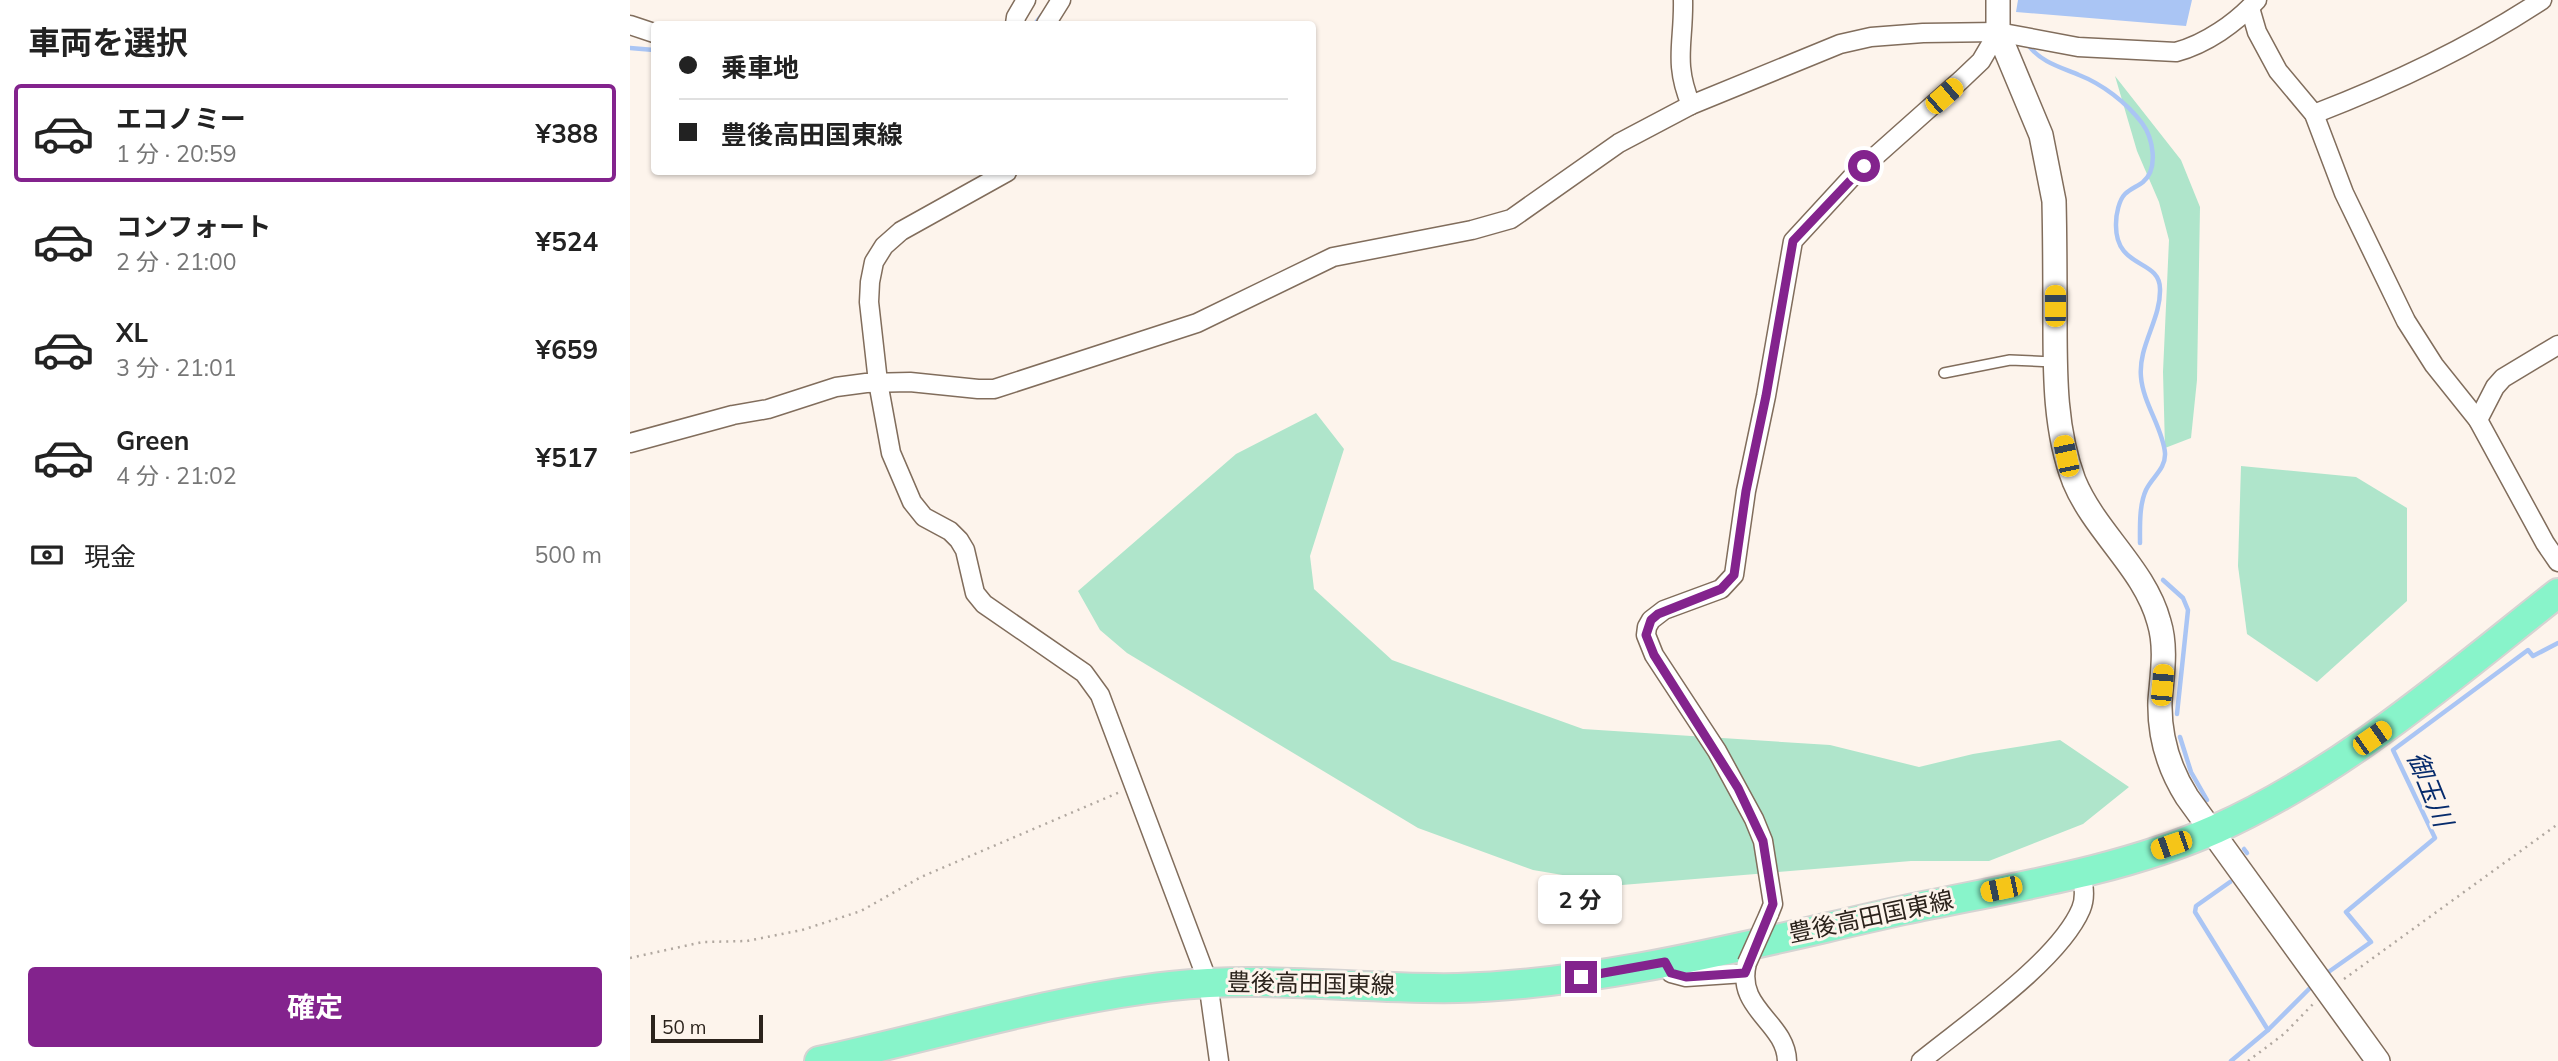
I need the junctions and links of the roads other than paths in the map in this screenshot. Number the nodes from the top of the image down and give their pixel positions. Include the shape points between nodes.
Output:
1 (1026, 0) edge
2 (1061, 0) edge
3 (1683, 0) edge
4 (1998, 0) edge
5 (2542, 0) edge
6 (2253, 4) edge
7 (1015, 21) edge
8 (1048, 21) edge
9 (630, 25) edge
10 (651, 32) edge
11 (1998, 32) junction
12 (1690, 105) junction
13 (2314, 114) junction
14 (1002, 175) edge
15 (2558, 345) edge
16 (2055, 362) junction
17 (1944, 373) dead end
18 (878, 382) junction
19 (2478, 420) junction
20 (630, 443) edge
21 (2558, 562) edge
22 (2558, 593) edge
23 (2212, 830) junction
24 (2080, 872) junction
25 (1665, 962) junction
26 (1746, 968) junction
27 (1208, 982) junction
28 (819, 1061) edge
29 (1219, 1061) edge
30 (1787, 1061) edge
31 (1921, 1061) edge
32 (2378, 1061) edge

1 - 7 street
2 - 8 street
3 - 12 street via 1679,58
4 - 11 street
5 - 13 street via 2384,86
6 - 11 street via 2219,32 2176,52 2078,47
6 - 13 street via 2257,32 2278,71
9 - 10 street
11 - 12 street via 1861,39 1812,54
11 - 16 street via 2041,135 2051,178
11 - 26 street, bridge via 1971,71 1852,177 1793,241 1734,575 1721,589 1664,610 1647,627 1654,655 1717,751 1763,841 1773,904
12 - 18 street via 1619,143 1527,210 1495,226 1333,257 1197,323 995,389
13 - 19 street via 2392,297 2426,354
14 - 18 street via 901,231 874,262 869,302
15 - 19 street via 2502,378
16 - 17 lane via 2010,360
16 - 23 street via 2057,411 2074,480 2095,520 2156,609 2163,647 2161,714 2168,761
18 - 20 street via 836,387
18 - 27 street via 891,453 912,502 924,517 959,540 975,593 984,604 1084,673 1100,695
19 - 21 street
22 - 23 main road, 豊後高田国東線 via 2336,764 2278,799
23 - 24 main road, 豊後高田国東線 via 2130,860
23 - 32 street
24 - 25 main road, 豊後高田国東線
24 - 31 street via 2082,907 2053,948
25 - 26 street via 1671,973 1686,977
25 - 27 main road, 豊後高田国東線 via 1581,977 1457,988
26 - 30 street via 1749,996 1784,1045
27 - 28 main road, 豊後高田国東線 via 1090,997
27 - 29 street

